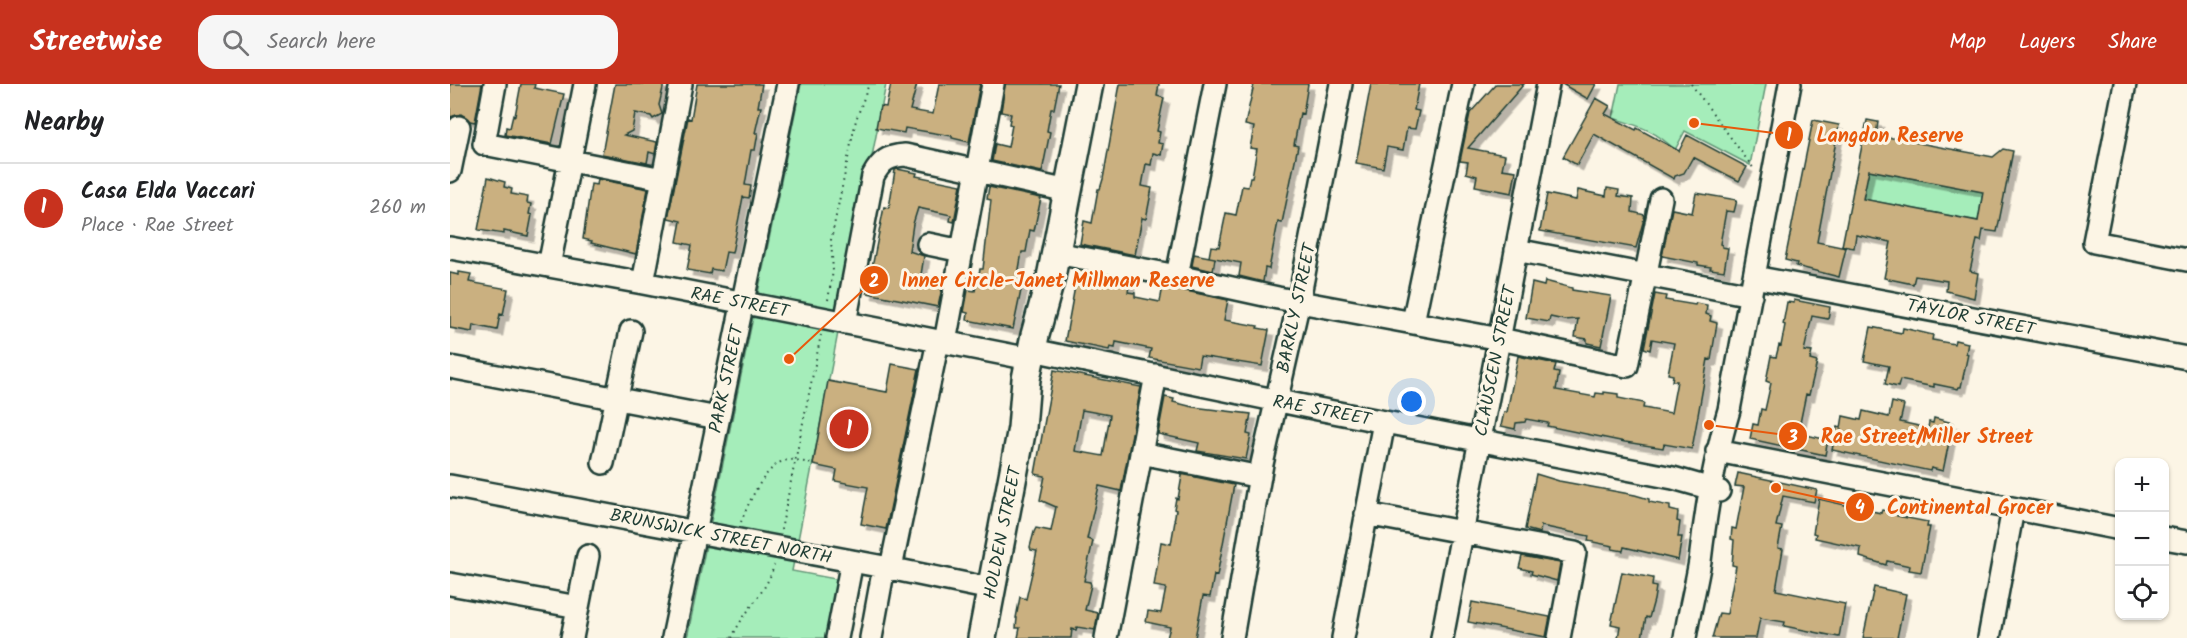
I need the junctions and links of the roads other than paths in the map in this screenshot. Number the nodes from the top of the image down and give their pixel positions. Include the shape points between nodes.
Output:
1 (495, 84) edge
2 (585, 84) edge
3 (681, 84) edge
4 (788, 84) edge
5 (993, 84) edge
6 (1089, 84) edge
7 (1215, 84) edge
8 (1341, 84) edge
9 (1462, 84) edge
10 (1548, 84) edge
11 (1790, 84) edge
12 (2125, 84) edge
13 (459, 127) dead end
14 (570, 161) junction
15 (450, 171) edge
16 (978, 171) junction
17 (663, 179) junction
18 (1068, 191) junction
19 (1661, 199) dead end
20 (928, 244) dead end
21 (450, 248) edge
22 (1516, 250) junction
23 (962, 251) junction
24 (2187, 260) edge
25 (1054, 265) junction
26 (549, 266) junction
27 (1645, 275) junction
28 (1177, 276) junction
29 (644, 283) junction
30 (1752, 286) junction
31 (1299, 302) junction
32 (742, 303) junction
33 (835, 321) junction
34 (1413, 322) junction
35 (631, 331) dead end
36 (1500, 339) junction
37 (941, 341) junction
38 (1036, 356) junction
39 (2187, 358) edge
40 (450, 367) edge
41 (1156, 375) junction
42 (617, 399) junction
43 (1277, 400) junction
44 (718, 418) junction
45 (1384, 422) junction
46 (1479, 440) junction
47 (1721, 452) junction
48 (1141, 453) junction
49 (603, 463) dead end
50 (1260, 477) junction
51 (1715, 485) junction
52 (450, 486) edge
53 (2013, 509) junction
54 (1366, 514) junction
55 (2115, 528) edge
56 (694, 531) junction
57 (1462, 532) junction
58 (2169, 539) edge
59 (2187, 542) edge
60 (588, 556) dead end
61 (852, 561) junction
62 (888, 568) junction
63 (450, 584) edge
64 (991, 589) junction
65 (578, 607) junction
66 (572, 638) edge
67 (673, 638) edge
68 (837, 638) edge
69 (871, 638) edge
70 (982, 638) edge
71 (1106, 638) edge
72 (1232, 638) edge
73 (1342, 638) edge
74 (1442, 638) edge
75 (1559, 638) edge
76 (1685, 638) edge
77 (1989, 638) edge

1 - 14 street via 484,144
2 - 14 street
3 - 17 street
4 - 32 street, PARK STREET
5 - 16 street
6 - 18 main road, HOLDEN STREET
7 - 28 street
8 - 31 street, BARKLY STREET
9 - 34 street
10 - 22 street, CLAUSCEN STREET
11 - 30 street
12 - 24 street via 2094,242
13 - 15 street
14 - 17 street
14 - 26 street
16 - 18 street
16 - 23 street
16 - 33 street via 905,154 891,156 879,164
17 - 29 street
18 - 25 main road, HOLDEN STREET
19 - 27 street
20 - 23 street
21 - 26 street, RAE STREET
22 - 27 street, TAYLOR STREET
22 - 36 street, CLAUSCEN STREET
23 - 37 street
25 - 28 street
25 - 38 main road, HOLDEN STREET
26 - 29 street, RAE STREET
27 - 30 street, TAYLOR STREET
27 - 36 street via 1627,366
28 - 31 street
29 - 32 street, RAE STREET
30 - 39 street, TAYLOR STREET
30 - 47 street
31 - 34 street
31 - 43 street, BARKLY STREET
32 - 33 street, RAE STREET
32 - 44 street, PARK STREET
33 - 37 street, RAE STREET
34 - 36 street
35 - 42 street
36 - 46 street, CLAUSCEN STREET
37 - 38 street, RAE STREET
37 - 62 street
38 - 41 street, RAE STREET
38 - 64 main road, HOLDEN STREET via 1023,405
40 - 42 street
41 - 43 street, RAE STREET
41 - 48 street
42 - 44 street
42 - 49 street
43 - 45 street, RAE STREET
43 - 50 street, BARKLY STREET
44 - 56 street, PARK STREET
45 - 46 street, RAE STREET
45 - 54 street
46 - 51 street, RAE STREET
46 - 57 street, CLAUSCEN STREET
47 - 51 street
47 - 53 street
48 - 50 street
48 - 71 street
50 - 72 street, BARKLY STREET
51 - 76 street
52 - 56 street, BRUNSWICK STREET NORTH
53 - 55 street
53 - 77 street
54 - 57 street
54 - 73 street
56 - 61 street, BRUNSWICK STREET NORTH
56 - 67 street, PARK STREET
57 - 74 street, CLAUSCEN STREET
57 - 75 street via 1575,553
58 - 59 street
60 - 65 street
61 - 62 street, BRUNSWICK STREET NORTH
61 - 68 street
62 - 64 street, BRUNSWICK STREET NORTH
62 - 69 street
63 - 65 street
64 - 70 main road, HOLDEN STREET
65 - 66 street

